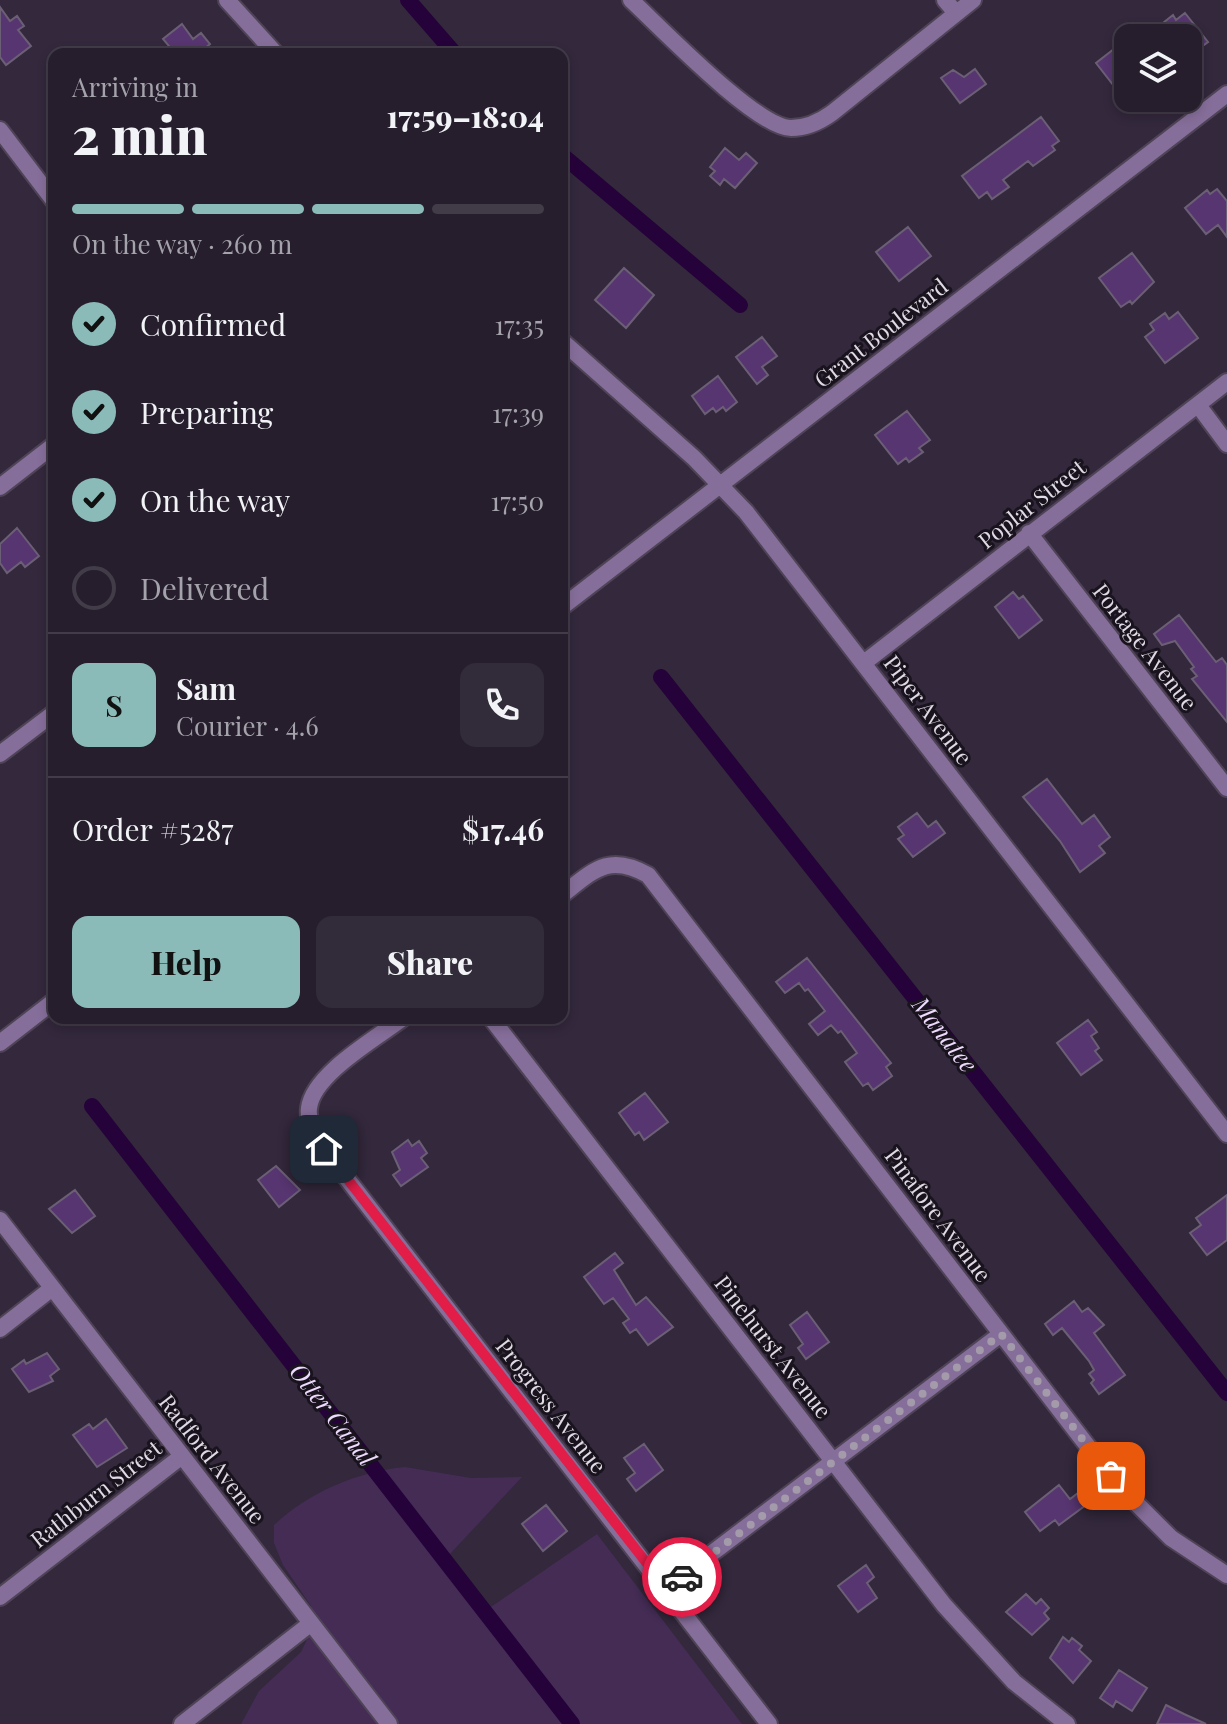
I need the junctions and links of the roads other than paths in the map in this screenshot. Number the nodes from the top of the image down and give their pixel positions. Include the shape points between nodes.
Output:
1 (227, 0) edge
2 (631, 0) edge
3 (973, 0) edge
4 (950, 6) edge
5 (271, 48) edge
6 (1227, 94) edge
7 (0, 130) edge
8 (48, 193) edge
9 (568, 346) edge
10 (1227, 382) edge
11 (1198, 405) junction
12 (1227, 444) edge
13 (48, 449) edge
14 (2, 483) edge
15 (721, 485) junction
16 (1029, 533) junction
17 (568, 602) edge
18 (865, 662) junction
19 (48, 718) edge
20 (0, 754) edge
21 (1227, 788) edge
22 (568, 891) edge
23 (48, 1006) edge
24 (395, 1024) edge
25 (496, 1024) edge
26 (0, 1043) edge
27 (1227, 1134) edge
28 (0, 1220) edge
29 (51, 1289) junction
30 (0, 1329) edge
31 (1001, 1334) junction
32 (182, 1456) junction
33 (833, 1460) junction
34 (1227, 1575) edge
35 (666, 1588) junction
36 (0, 1597) edge
37 (310, 1624) junction
38 (182, 1724) edge
39 (389, 1724) edge
40 (769, 1724) edge
41 (1067, 1724) edge

1 - 5 street
2 - 4 street via 739,100 773,123 791,128 832,113
3 - 4 street
6 - 15 street, Grant Boulevard
7 - 8 street
9 - 15 street, Piper Avenue
10 - 11 street, Poplar Street
11 - 12 street
11 - 16 street, Poplar Street
13 - 14 street
15 - 17 street, Grant Boulevard
15 - 18 street, Piper Avenue
16 - 18 street, Poplar Street
16 - 21 street, Portage Avenue
18 - 27 street, Piper Avenue
19 - 20 street
22 - 31 street, Pinafore Avenue via 610,864 648,875
23 - 26 street
24 - 35 street, Progress Avenue via 314,1090 308,1110 312,1128
25 - 33 street, Pinehurst Avenue
28 - 29 street, Radford Avenue
29 - 30 street
29 - 32 street, Radford Avenue
31 - 33 street
31 - 34 street, Pinafore Avenue via 1144,1514
32 - 36 street, Rathburn Street
32 - 37 street, Radford Avenue
33 - 35 street
33 - 41 street, Pinehurst Avenue via 980,1648
35 - 40 street, Progress Avenue
37 - 38 street
37 - 39 street, Radford Avenue

